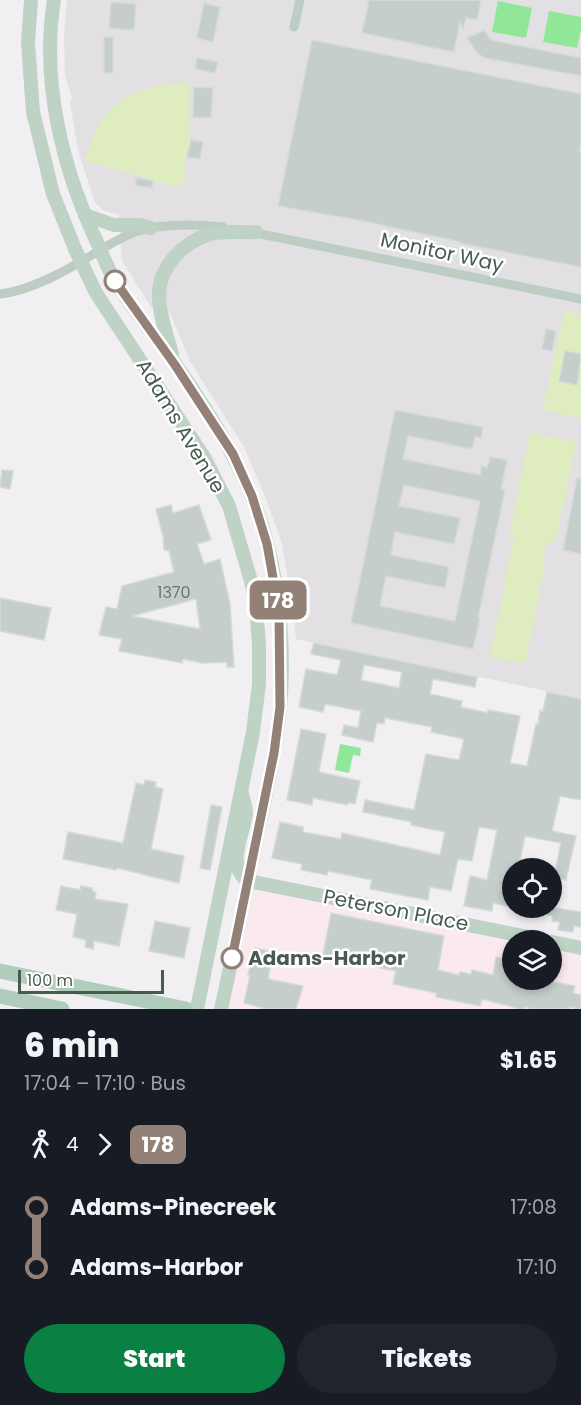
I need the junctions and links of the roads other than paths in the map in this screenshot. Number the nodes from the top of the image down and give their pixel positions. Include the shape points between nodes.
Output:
1 (31, 0) edge
2 (54, 0) edge
3 (300, 0) edge
4 (294, 27) dead end
5 (85, 215) junction
6 (151, 228) junction
7 (256, 232) junction
8 (100, 250) junction
9 (81, 262) junction
10 (0, 294) edge
11 (581, 299) edge
12 (175, 365) junction
13 (280, 644) junction
14 (259, 645) junction
15 (240, 789) junction
16 (266, 793) junction
17 (248, 881) junction
18 (502, 932) edge
19 (562, 944) edge
20 (581, 948) edge
21 (0, 970) edge
22 (0, 996) edge
23 (55, 1008) edge
24 (186, 1009) edge
25 (198, 1009) edge
26 (221, 1009) edge

1 - 9 main road, Adams Avenue via 28,34 33,112 53,194
2 - 5 main road, Adams Avenue via 51,59 55,105 68,168
3 - 4 street
5 - 6 main road via 114,225
5 - 8 main road, Adams Avenue
6 - 7 street, Monitor Way via 183,225
6 - 8 street, Monitor Way via 134,232
7 - 11 street, Monitor Way
7 - 12 main road via 212,234 185,246 173,258 159,294
8 - 9 street, Monitor Way
8 - 12 main road, Adams Avenue via 115,281
9 - 10 street, Monitor Way via 51,278
9 - 14 main road, Adams Avenue via 96,293 204,457 230,506 251,581
12 - 13 main road, Adams Avenue via 233,454 252,496 267,544 279,611
13 - 14 main road
13 - 16 main road, Adams Avenue via 280,707
14 - 15 main road, Adams Avenue via 253,732
15 - 16 main road
15 - 17 main road via 246,811 237,852 238,869
15 - 25 main road, Adams Avenue
16 - 17 main road, Adams Avenue
17 - 18 main road, Peterson Place
17 - 26 main road, Adams Avenue
19 - 20 main road
21 - 24 main road
22 - 23 main road

